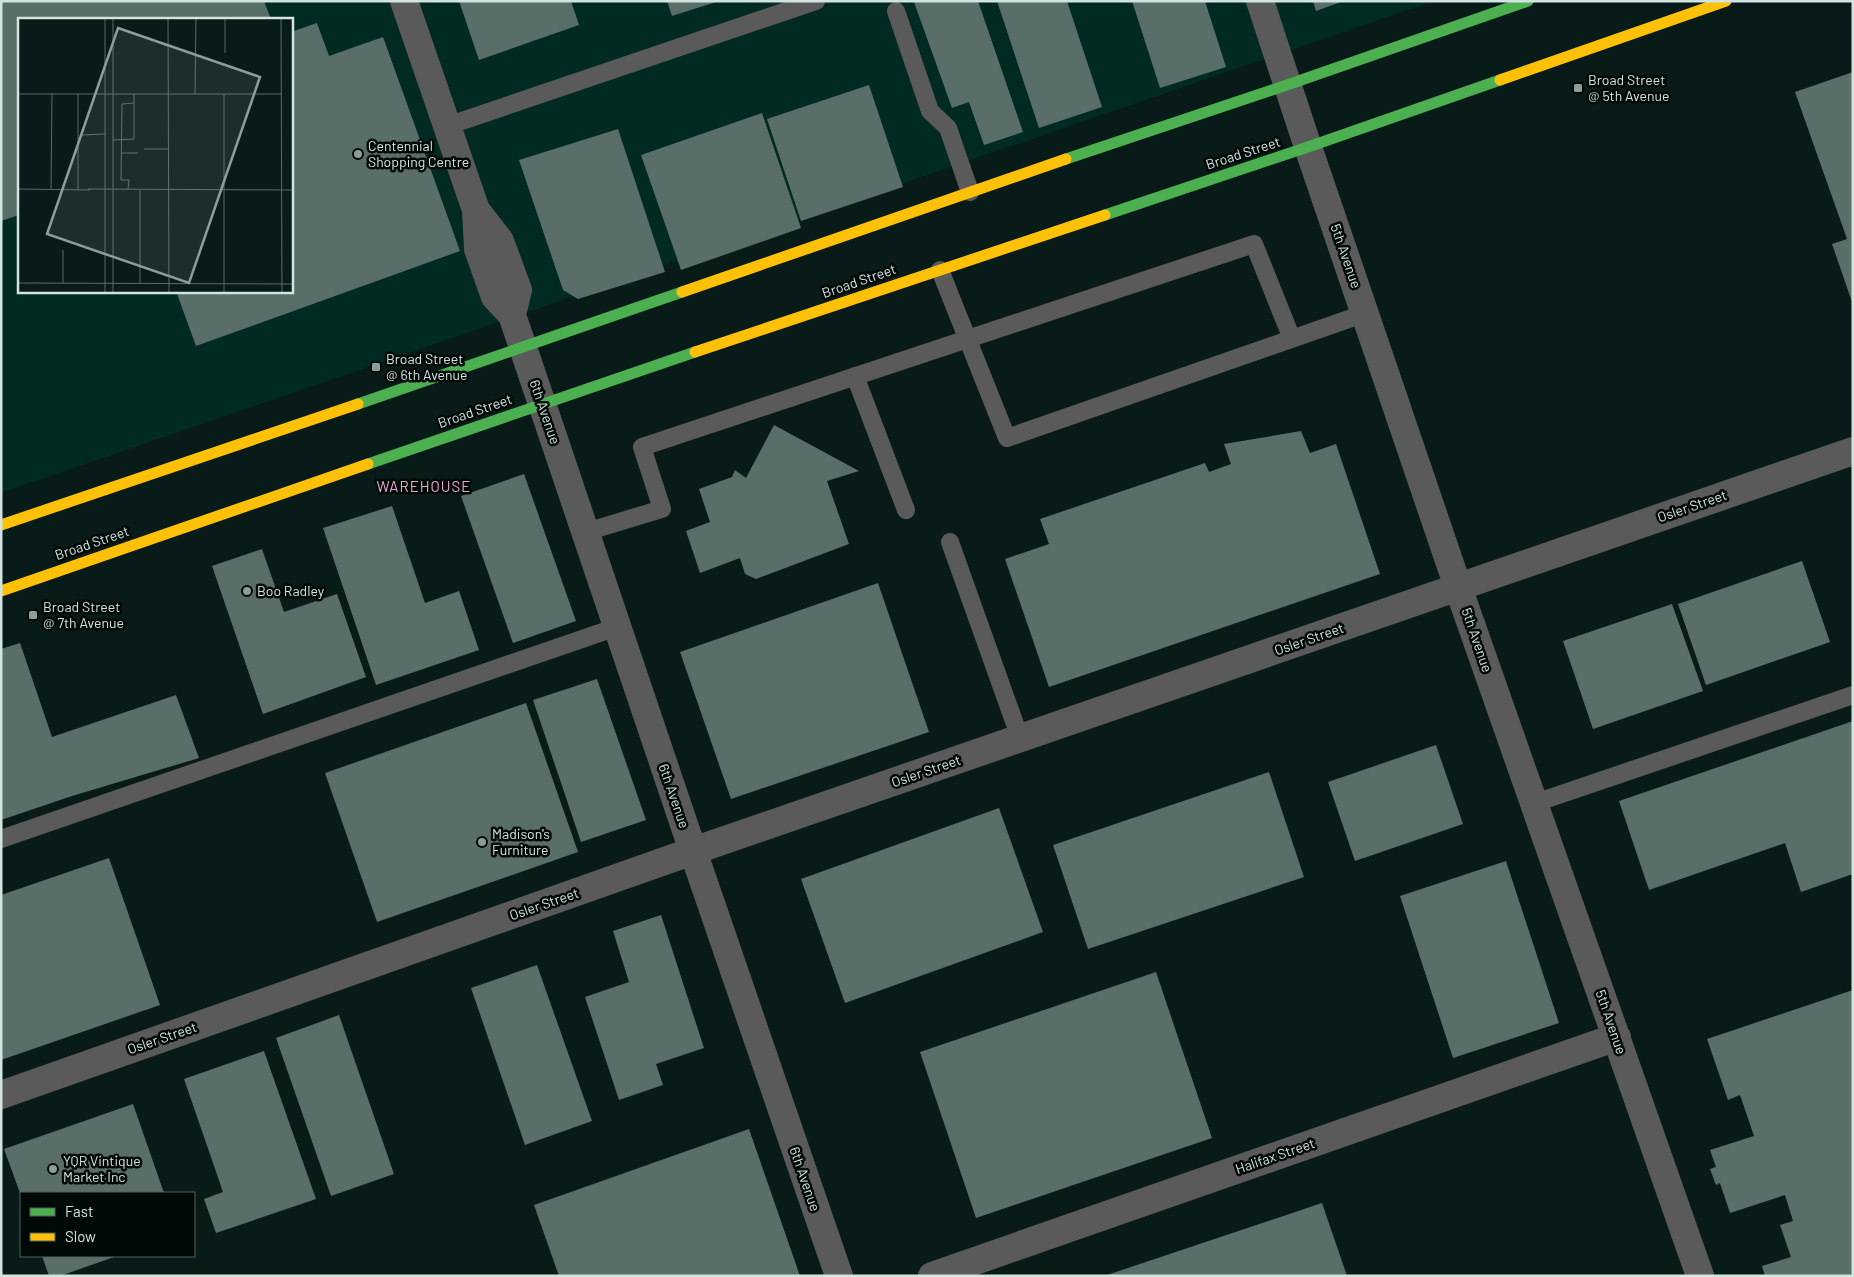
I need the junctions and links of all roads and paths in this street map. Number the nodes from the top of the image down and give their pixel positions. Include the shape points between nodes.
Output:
1 (404, 1) edge
2 (816, 1) edge
3 (1260, 1) edge
4 (1528, 1) edge
5 (1726, 1) edge
6 (896, 11) dead end
7 (1287, 86) junction
8 (447, 126) junction
9 (1308, 147) junction
10 (970, 192) junction
11 (940, 270) junction
12 (1366, 313) junction
13 (968, 339) junction
14 (1292, 339) junction
15 (522, 348) junction
16 (855, 376) junction
17 (543, 403) junction
18 (1853, 451) edge
19 (906, 510) dead end
20 (1, 525) edge
21 (586, 532) junction
22 (950, 542) dead end
23 (1458, 587) junction
24 (1, 591) edge
25 (618, 627) junction
26 (1853, 696) edge
27 (1020, 738) junction
28 (1534, 803) junction
29 (1, 839) edge
30 (693, 851) junction
31 (1617, 1037) junction
32 (1, 1095) edge
33 (839, 1276) edge
34 (932, 1276) edge
35 (1700, 1276) edge

1 - 8 street, 6th Avenue
2 - 8 lane
3 - 7 street, 5th Avenue
4 - 7 main road
5 - 9 main road, Broad Street
6 - 10 lane via 930,111 948,128
7 - 9 street, 5th Avenue
7 - 10 main road
8 - 15 street, 6th Avenue via 476,210 500,241 518,290 512,315
9 - 11 main road, Broad Street
9 - 12 street, 5th Avenue
10 - 15 main road
11 - 13 lane
11 - 17 main road, Broad Street
12 - 14 lane
12 - 23 street, 5th Avenue
13 - 14 lane via 1254,244
13 - 14 lane via 1007,438
13 - 16 lane
15 - 17 street, 6th Avenue
15 - 20 main road
16 - 19 lane
16 - 21 lane via 642,448 662,509
17 - 21 street, 6th Avenue
17 - 24 main road, Broad Street
18 - 23 street, Osler Street
21 - 25 street, 6th Avenue
22 - 27 lane
23 - 27 street, Osler Street
23 - 28 street, 5th Avenue
25 - 29 lane
25 - 30 street, 6th Avenue
26 - 28 lane
27 - 30 street, Osler Street
28 - 31 street, 5th Avenue
30 - 32 street, Osler Street
30 - 33 street, 6th Avenue
31 - 34 street, Halifax Street
31 - 35 street, 5th Avenue

